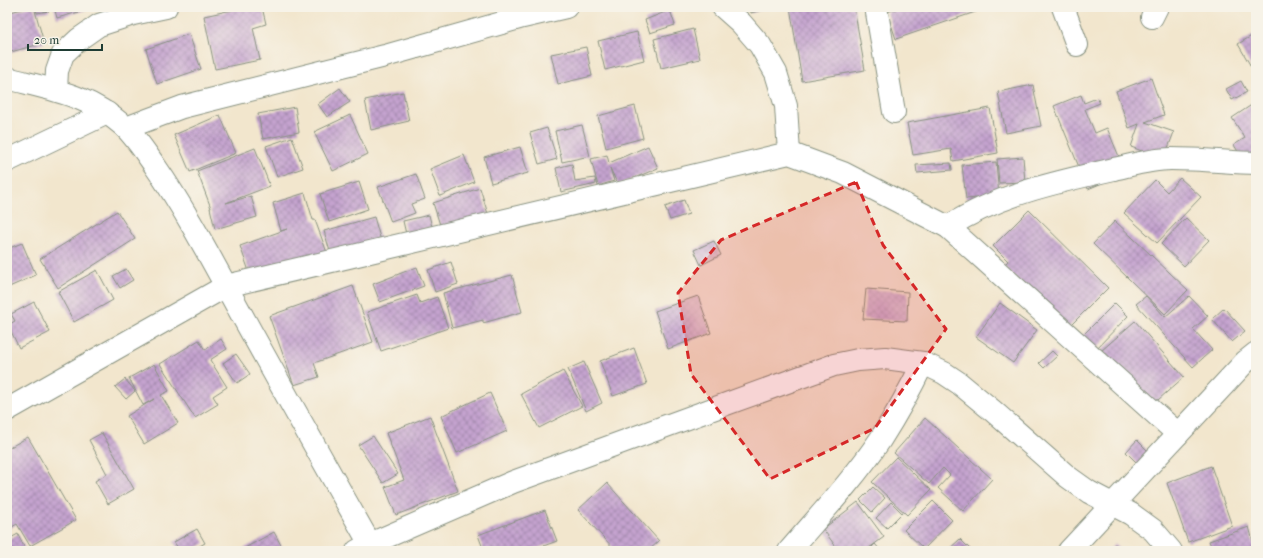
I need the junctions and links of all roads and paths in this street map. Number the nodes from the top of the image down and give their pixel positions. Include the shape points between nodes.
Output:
1 (166, 7) edge
2 (566, 7) edge
3 (723, 7) edge
4 (876, 7) edge
5 (1062, 7) edge
6 (739, 15) edge
7 (1077, 45) dead end
8 (7, 78) edge
9 (56, 90) junction
10 (894, 112) dead end
11 (107, 113) junction
12 (126, 128) junction
13 (789, 153) junction
14 (7, 161) edge
15 (1256, 163) edge
16 (948, 227) junction
17 (226, 286) junction
18 (1256, 353) edge
19 (923, 363) junction
20 (7, 410) edge
21 (1178, 434) junction
22 (1113, 505) junction
23 (363, 547) edge
24 (789, 551) edge
25 (1069, 551) edge
26 (1171, 551) edge

1 - 9 street via 99,25 79,39 63,54 57,71
2 - 12 street via 386,56 182,107
3 - 6 street
4 - 10 street
5 - 7 street
6 - 13 street via 776,73 786,106
8 - 9 street
9 - 11 street via 77,96
11 - 12 street
11 - 14 street
12 - 17 street via 175,196
13 - 16 street via 843,173
13 - 17 street
15 - 16 street via 1170,159 1147,161 1024,192 977,210
16 - 21 street
17 - 20 street
17 - 23 street
18 - 21 street
19 - 22 street via 959,383 1068,477
19 - 23 street via 885,358 834,365 513,482
19 - 24 street via 906,398 879,441
21 - 22 street
22 - 25 street
22 - 26 street via 1153,530

